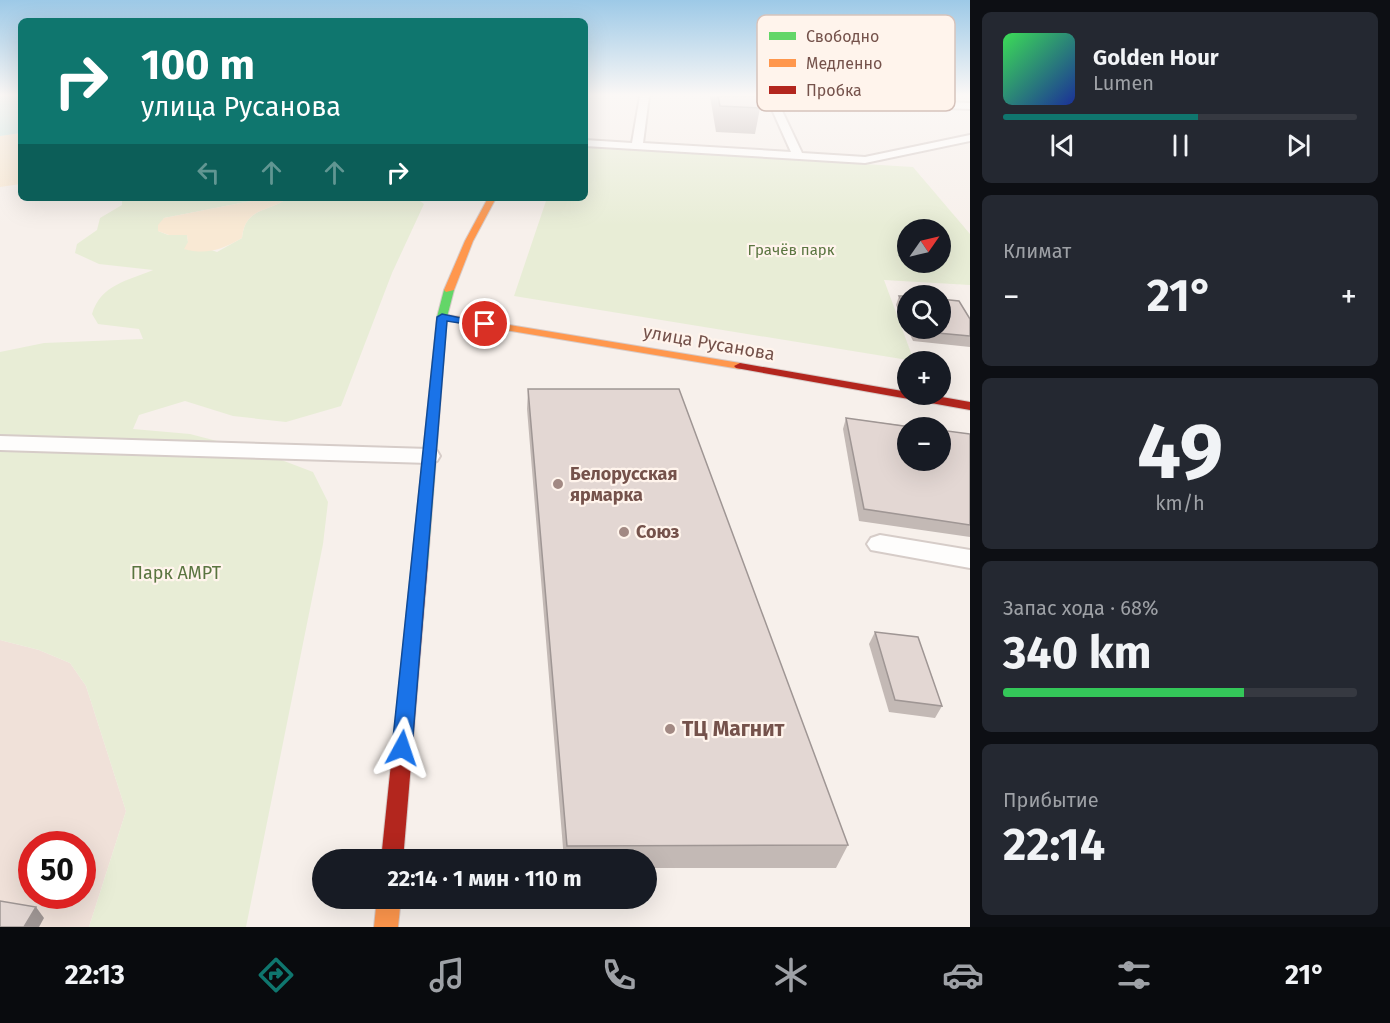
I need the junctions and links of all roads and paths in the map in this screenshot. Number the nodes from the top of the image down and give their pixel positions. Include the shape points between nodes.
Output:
1 (638, 139) edge
2 (790, 139) edge
3 (964, 139) edge
4 (588, 143) edge
5 (637, 146) junction
6 (798, 156) junction
7 (490, 201) edge
8 (442, 317) junction
9 (970, 406) edge
10 (0, 443) edge
11 (429, 456) junction
12 (880, 544) dead end
13 (970, 559) edge
14 (393, 849) edge
15 (388, 909) edge
16 (386, 927) edge

1 - 5 lane
2 - 6 lane
3 - 6 lane via 865,160
4 - 5 lane
5 - 6 lane
7 - 8 main road via 469,239
8 - 9 main road, улица Русанова
8 - 11 main road
10 - 11 lane
11 - 14 main road
12 - 13 lane
15 - 16 main road

